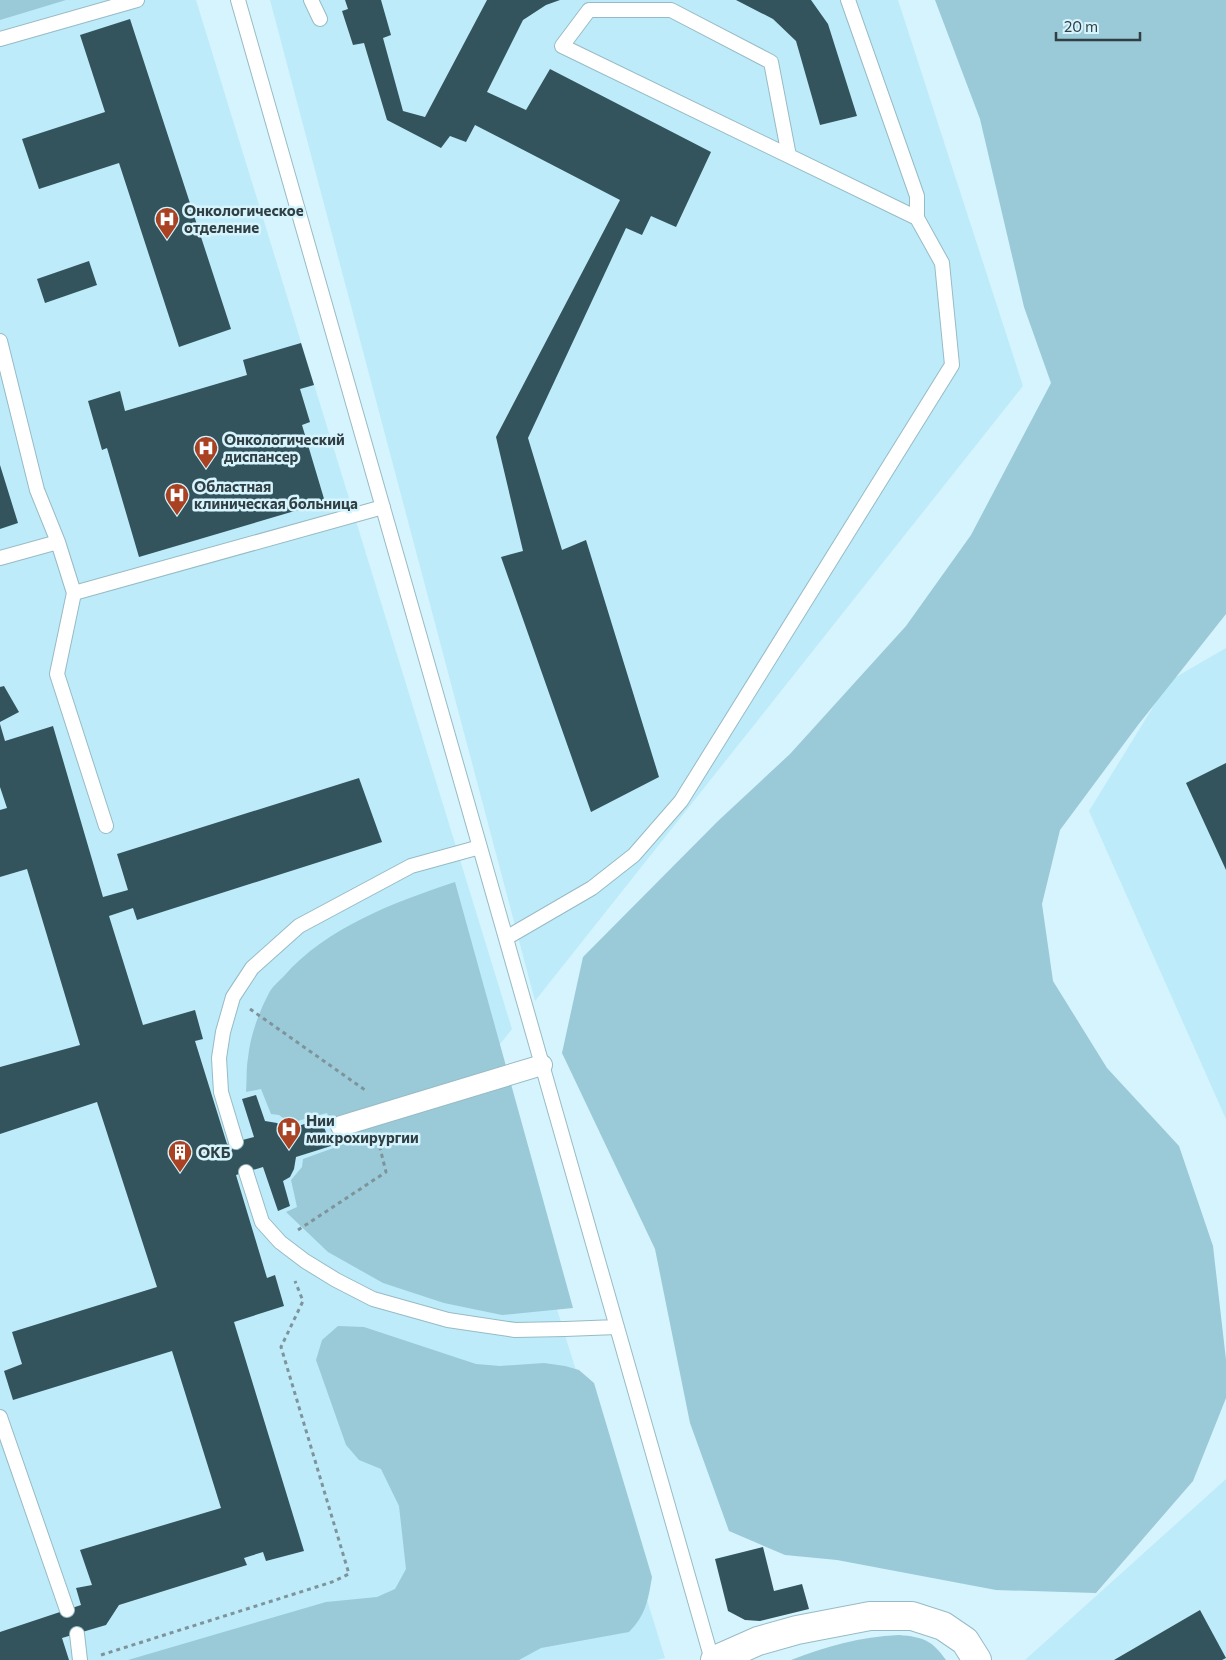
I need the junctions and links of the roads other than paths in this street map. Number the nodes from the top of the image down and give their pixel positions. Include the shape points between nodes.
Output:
1 (137, 0) edge
2 (238, 0) edge
3 (311, 0) edge
4 (848, 0) edge
5 (320, 19) dead end
6 (0, 39) edge
7 (789, 156) junction
8 (917, 218) junction
9 (0, 342) edge
10 (383, 507) junction
11 (58, 542) junction
12 (0, 558) edge
13 (74, 593) junction
14 (106, 826) dead end
15 (480, 847) junction
16 (506, 938) junction
17 (542, 1065) junction
18 (341, 1126) dead end
19 (236, 1142) dead end
20 (246, 1172) dead end
21 (617, 1327) junction
22 (0, 1418) edge
23 (67, 1610) dead end
24 (77, 1634) dead end
25 (80, 1660) edge
26 (714, 1660) edge
27 (977, 1660) edge

1 - 6 lane
2 - 10 lane
3 - 5 lane
4 - 8 lane via 917,196
7 - 7 lane via 623,75 562,46 589,10 671,10 771,62
7 - 8 lane
8 - 16 lane via 942,263 952,365 681,801 634,855 599,883
9 - 11 lane via 37,490
10 - 13 lane
10 - 15 lane
11 - 12 lane
11 - 13 lane
13 - 14 lane via 57,674
15 - 16 lane
15 - 19 lane via 411,866 299,926 252,968 233,997 220,1058 221,1092
16 - 17 lane
17 - 18 street
17 - 21 lane
20 - 21 lane via 262,1222 280,1242 312,1266 372,1299 448,1320 515,1330
21 - 26 lane
22 - 23 lane
24 - 25 lane
26 - 27 street via 758,1641 797,1630 870,1616 912,1616 943,1626 965,1641

